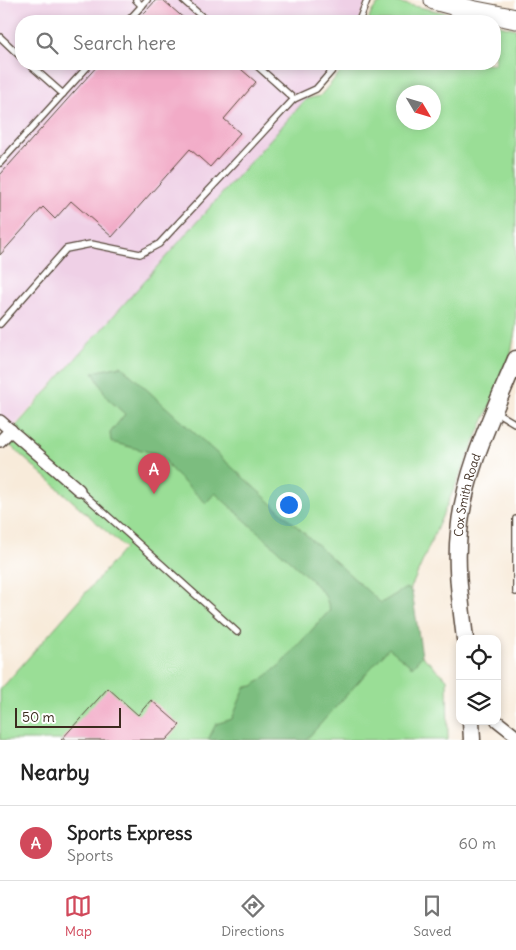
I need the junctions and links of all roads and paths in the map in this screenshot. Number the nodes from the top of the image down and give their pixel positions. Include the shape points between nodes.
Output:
1 (136, 0) edge
2 (147, 0) edge
3 (183, 0) edge
4 (367, 0) edge
5 (434, 0) edge
6 (142, 6) junction
7 (134, 15) edge
8 (200, 15) edge
9 (361, 15) edge
10 (496, 15) edge
11 (501, 16) edge
12 (516, 19) edge
13 (0, 38) edge
14 (15, 52) edge
15 (36, 70) edge
16 (84, 70) edge
17 (262, 70) edge
18 (333, 70) edge
19 (62, 94) junction
20 (294, 98) junction
21 (0, 152) edge
22 (5, 157) junction
23 (0, 163) edge
24 (0, 324) edge
25 (516, 359) edge
26 (494, 411) junction
27 (0, 420) edge
28 (516, 424) edge
29 (11, 430) junction
30 (0, 441) edge
31 (80, 490) joint
32 (516, 519) edge
33 (516, 576) edge
34 (516, 592) edge
35 (237, 632) dead end
36 (464, 635) edge
37 (501, 724) edge
38 (471, 725) edge
39 (516, 736) edge
40 (472, 740) edge

1 - 6 lane
2 - 6 lane
3 - 8 lane
4 - 9 lane
5 - 10 main road
6 - 7 lane
11 - 12 main road
13 - 14 lane
15 - 19 lane
16 - 19 lane
17 - 20 lane
18 - 20 lane via 316,89
19 - 22 lane
20 - 24 lane via 159,244 140,254 91,244 66,249
21 - 22 lane
22 - 23 lane
25 - 26 street, Cox Smith Road
26 - 28 lane
26 - 36 street, Cox Smith Road via 474,464 461,515 458,562
27 - 29 street
29 - 30 street
29 - 31 street
31 - 35 lane
32 - 33 lane
33 - 34 lane
37 - 39 street
38 - 40 street

